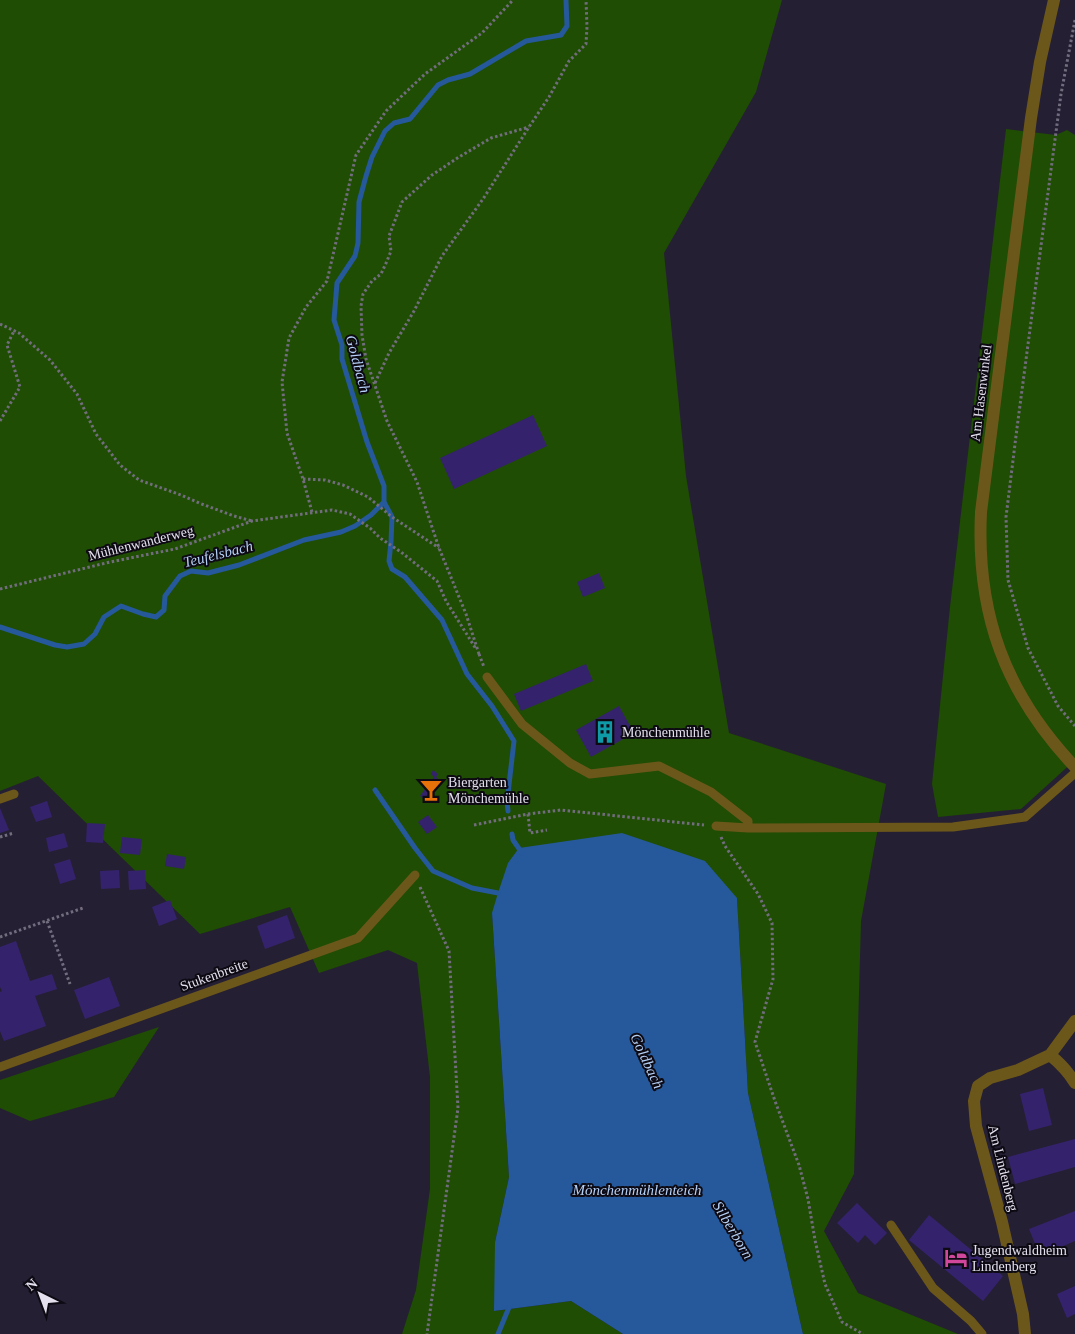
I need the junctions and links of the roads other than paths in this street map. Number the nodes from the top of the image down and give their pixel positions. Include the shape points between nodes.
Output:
1 (1054, 0) edge
2 (487, 677) dead end
3 (1075, 767) edge
4 (1075, 773) edge
5 (14, 794) dead end
6 (0, 799) edge
7 (716, 826) road end
8 (748, 828) junction
9 (415, 875) road end
10 (1075, 1021) edge
11 (1050, 1055) junction
12 (0, 1067) edge
13 (1075, 1083) edge
14 (891, 1225) dead end
15 (982, 1334) edge
16 (1025, 1334) edge

1 - 3 street, Am Hasenwinkel via 1031,118 980,537 987,607 1008,671 1039,725
2 - 8 lane via 522,724 570,763 590,774 659,766 711,792 748,820
4 - 8 lane via 1024,818 953,826
5 - 6 lane
7 - 8 lane
9 - 12 lane, Stukenbreite via 358,938
10 - 11 street, Am Lindenberg
11 - 13 street
11 - 16 street, Am Lindenberg via 1018,1070 990,1078 978,1086 974,1101 976,1126 1002,1222
14 - 15 lane via 933,1288

